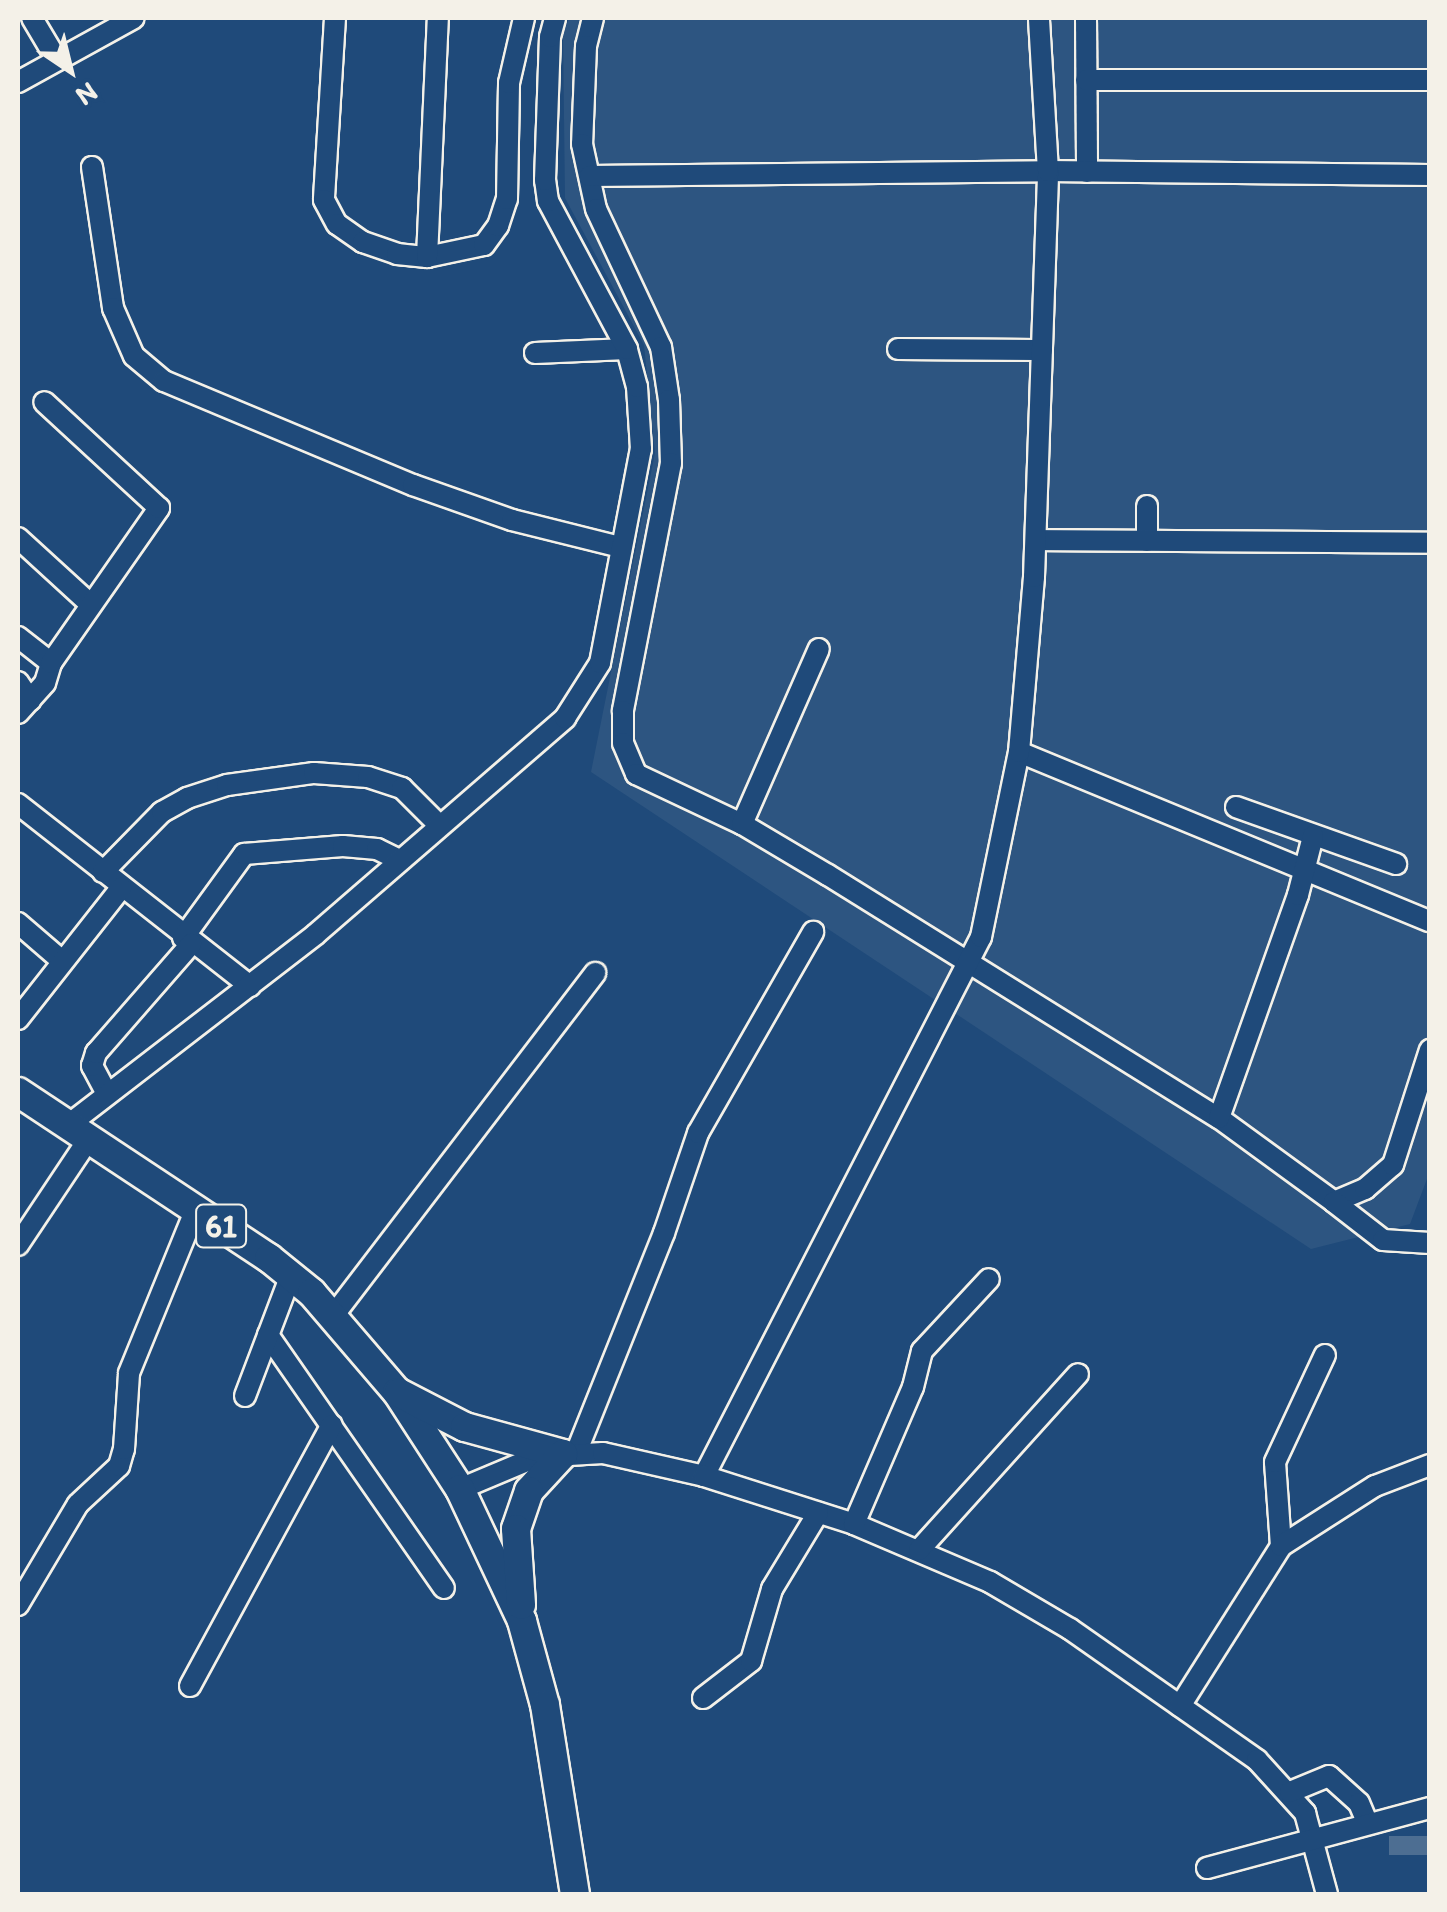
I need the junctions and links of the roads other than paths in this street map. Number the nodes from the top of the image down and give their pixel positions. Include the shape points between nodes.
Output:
1 (32, 18) edge
2 (134, 18) edge
3 (334, 18) edge
4 (438, 18) edge
5 (524, 18) edge
6 (556, 18) edge
7 (593, 18) edge
8 (1039, 18) edge
9 (1086, 18) edge
10 (57, 60) junction
11 (1086, 80) junction
12 (1430, 80) edge
13 (18, 82) edge
14 (92, 167) dead end
15 (1048, 171) junction
16 (1087, 172) junction
17 (1430, 174) edge
18 (590, 176) junction
19 (427, 257) junction
20 (640, 303) junction
21 (610, 314) junction
22 (627, 349) junction
23 (898, 349) dead end
24 (1042, 350) junction
25 (535, 353) dead end
26 (44, 402) dead end
27 (1147, 506) dead end
28 (18, 538) edge
29 (1036, 540) junction
30 (1147, 541) junction
31 (1430, 543) edge
32 (620, 547) junction
33 (90, 604) junction
34 (18, 637) edge
35 (819, 648) dead end
36 (51, 663) junction
37 (22, 698) edge
38 (1019, 752) junction
39 (18, 804) edge
40 (1236, 807) dead end
41 (742, 824) junction
42 (439, 825) junction
43 (1313, 836) junction
44 (400, 860) junction
45 (1396, 864) dead end
46 (103, 872) junction
47 (1305, 872) junction
48 (121, 888) junction
49 (1430, 921) edge
50 (18, 923) edge
51 (813, 932) dead end
52 (187, 941) junction
53 (62, 961) junction
54 (968, 963) junction
55 (595, 973) dead end
56 (250, 986) junction
57 (18, 1019) edge
58 (1430, 1050) edge
59 (106, 1092) junction
60 (21, 1103) edge
61 (1219, 1118) junction
62 (77, 1133) junction
63 (1334, 1202) junction
64 (196, 1209) junction
65 (1430, 1243) edge
66 (18, 1245) edge
67 (291, 1275) junction
68 (989, 1279) dead end
69 (333, 1316) junction
70 (268, 1335) junction
71 (1325, 1355) dead end
72 (1078, 1374) dead end
73 (397, 1392) junction
74 (245, 1396) dead end
75 (332, 1425) junction
76 (570, 1454) junction
77 (1430, 1465) edge
78 (704, 1476) junction
79 (460, 1489) junction
80 (818, 1513) junction
81 (854, 1524) junction
82 (1280, 1546) junction
83 (920, 1550) junction
84 (444, 1588) dead end
85 (18, 1604) edge
86 (522, 1621) junction
87 (190, 1686) dead end
88 (702, 1698) dead end
89 (1180, 1706) junction
90 (1290, 1792) junction
91 (1430, 1808) edge
92 (1368, 1822) junction
93 (1314, 1838) junction
94 (1207, 1868) dead end
95 (575, 1894) edge
96 (1327, 1894) edge

1 - 10 street
2 - 10 street
3 - 19 street via 324,200 337,224 363,242
4 - 19 street
5 - 19 street via 509,83 506,199 498,226 484,245
6 - 21 street via 549,55 548,201
7 - 18 street via 582,144
8 - 15 street
9 - 11 street
10 - 13 street
11 - 12 street
11 - 16 street
14 - 32 street via 113,308 134,356 164,380 413,485 512,520
15 - 16 street
15 - 18 street
15 - 24 street
16 - 17 street
18 - 20 street via 596,209
20 - 21 street
20 - 41 street via 661,347 672,464 623,743 636,774
21 - 22 street
22 - 25 street
22 - 32 street via 641,449
23 - 24 street
24 - 29 street
26 - 33 street via 159,508
27 - 30 street
28 - 33 street
29 - 30 street
29 - 38 street
30 - 31 street
32 - 42 street via 600,663 584,695 566,718
33 - 36 street
34 - 36 street
35 - 41 street
36 - 37 street via 45,683
38 - 47 street
38 - 54 street via 981,938
39 - 46 street
40 - 43 street
41 - 54 street
42 - 44 street
42 - 46 street via 402,788 368,777 314,773 227,785 162,812
43 - 45 street
43 - 47 street
44 - 52 street via 343,846 244,854
44 - 56 street
46 - 48 street
47 - 49 street
47 - 61 street
48 - 52 street
48 - 53 street
50 - 53 street
51 - 76 street via 698,1132 664,1233
52 - 56 street
52 - 59 street via 96,1053 92,1066
53 - 57 street
54 - 61 street
54 - 78 street
55 - 69 street
56 - 59 street
58 - 63 street via 1393,1166 1366,1189
59 - 62 street
60 - 62 main road, 61
61 - 63 street
62 - 64 main road, 61
62 - 66 street
63 - 65 street via 1383,1240
64 - 67 main road, 61
64 - 85 street via 129,1373 118,1466 78,1504
67 - 69 main road, 61
67 - 70 street
68 - 81 street via 922,1351
69 - 73 main road, 61
70 - 74 street
70 - 75 street
71 - 82 street via 1275,1462
72 - 83 street
73 - 76 main road via 465,1426
73 - 79 main road, 61
75 - 84 street
75 - 87 street
76 - 78 street via 603,1453
76 - 79 street via 517,1462
76 - 86 main road via 529,1492 516,1529
77 - 82 street via 1375,1486
78 - 80 street
79 - 86 main road, 61
80 - 81 street
80 - 88 street via 772,1589 751,1661
81 - 83 street
82 - 89 street
83 - 89 street via 1070,1628
86 - 95 main road, 61 via 545,1705
89 - 90 street via 1258,1760
90 - 92 street via 1330,1776
90 - 93 street
91 - 92 street
92 - 93 street
93 - 94 street
93 - 96 street

